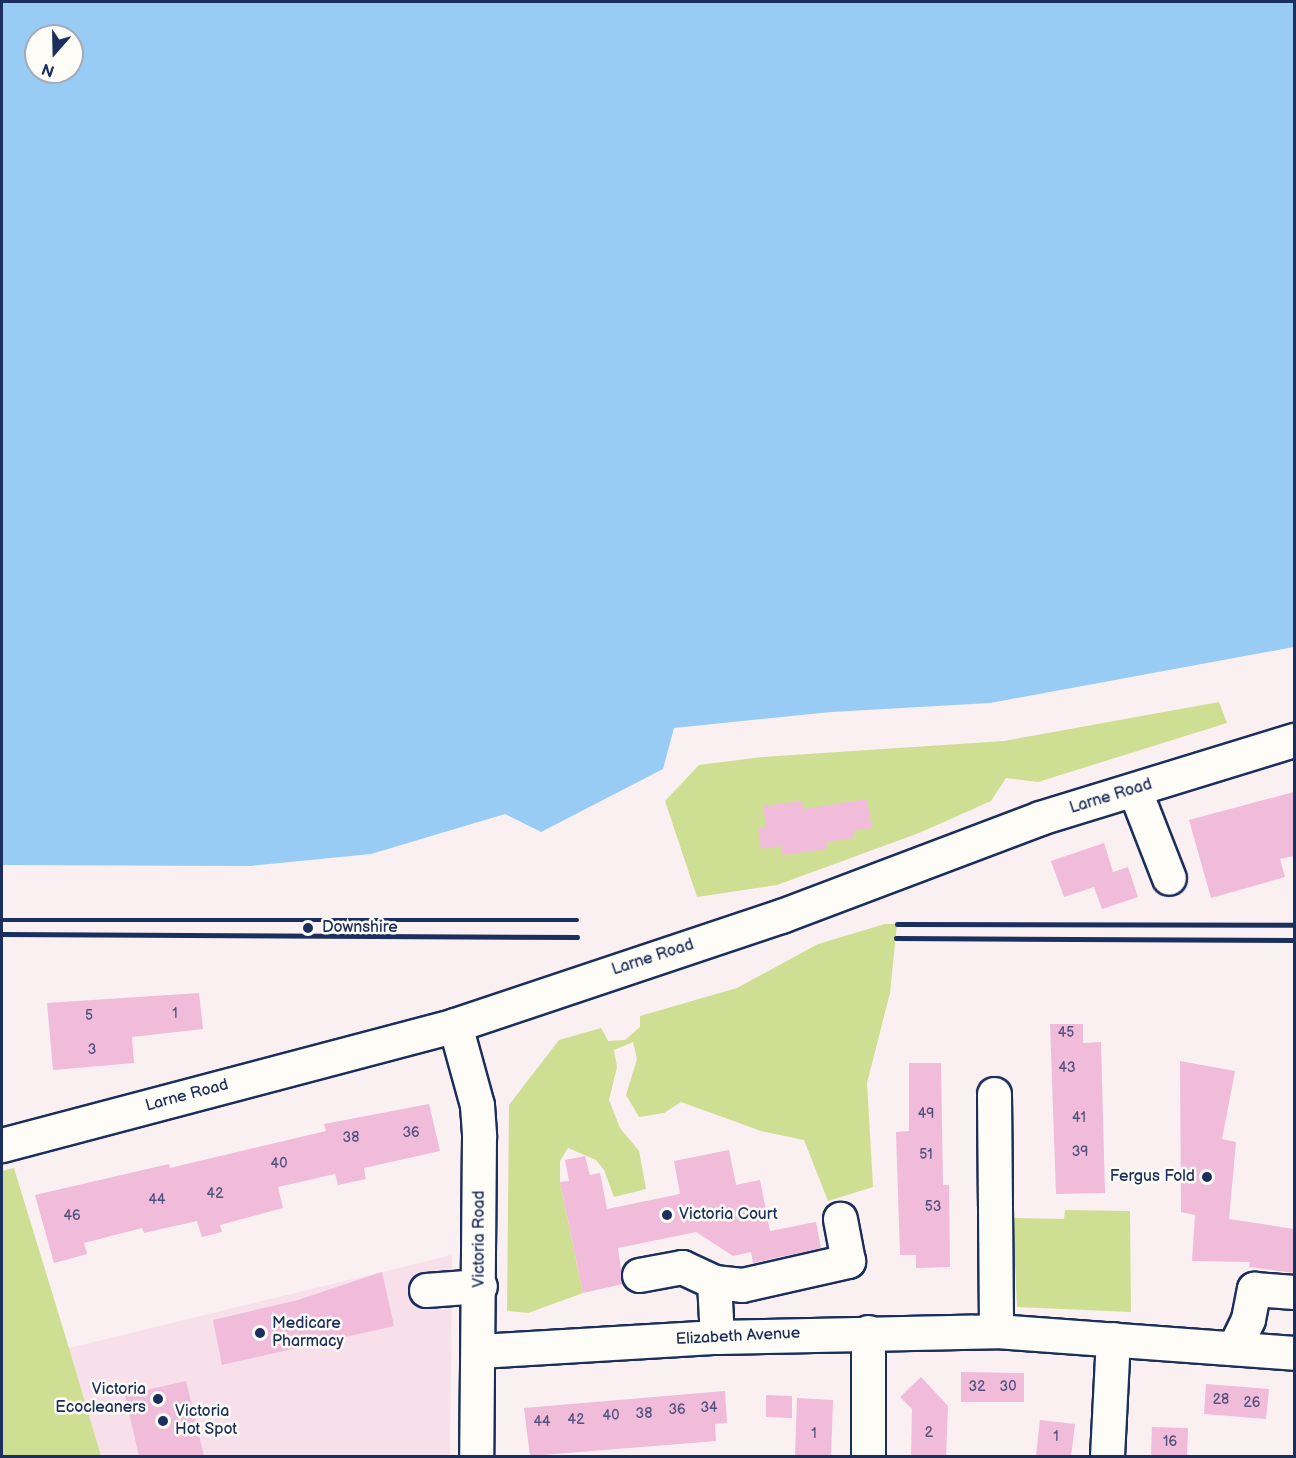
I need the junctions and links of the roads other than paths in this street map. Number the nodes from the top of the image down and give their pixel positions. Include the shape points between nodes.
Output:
1 (1294, 740) edge
2 (1135, 791) junction
3 (1169, 878) dead end
4 (455, 1024) junction
5 (994, 1094) dead end
6 (2, 1145) edge
7 (840, 1220) dead end
8 (639, 1275) dead end
9 (714, 1282) junction
10 (480, 1286) junction
11 (426, 1290) dead end
12 (1294, 1292) edge
13 (996, 1331) junction
14 (868, 1332) junction
15 (717, 1337) junction
16 (1113, 1339) junction
17 (1234, 1348) junction
18 (479, 1351) junction
19 (1294, 1353) edge
20 (476, 1456) edge
21 (868, 1456) edge
22 (1107, 1456) edge

1 - 2 street, Larne Road
2 - 3 street
2 - 4 street, Larne Road via 1040,818 781,916
4 - 6 street, Larne Road
4 - 10 street, Victoria Road via 477,1105
5 - 13 street
7 - 9 street via 848,1261 742,1285
8 - 9 street via 682,1267
9 - 15 street
10 - 11 street
10 - 18 street, Victoria Road
12 - 17 street via 1254,1289 1248,1319
13 - 14 street, Elizabeth Avenue
13 - 16 street, Elizabeth Avenue
14 - 15 street, Elizabeth Avenue
14 - 21 street
15 - 18 street, Elizabeth Avenue
16 - 17 street, Elizabeth Avenue
16 - 22 street
17 - 19 street, Elizabeth Avenue
18 - 20 street, Victoria Road

